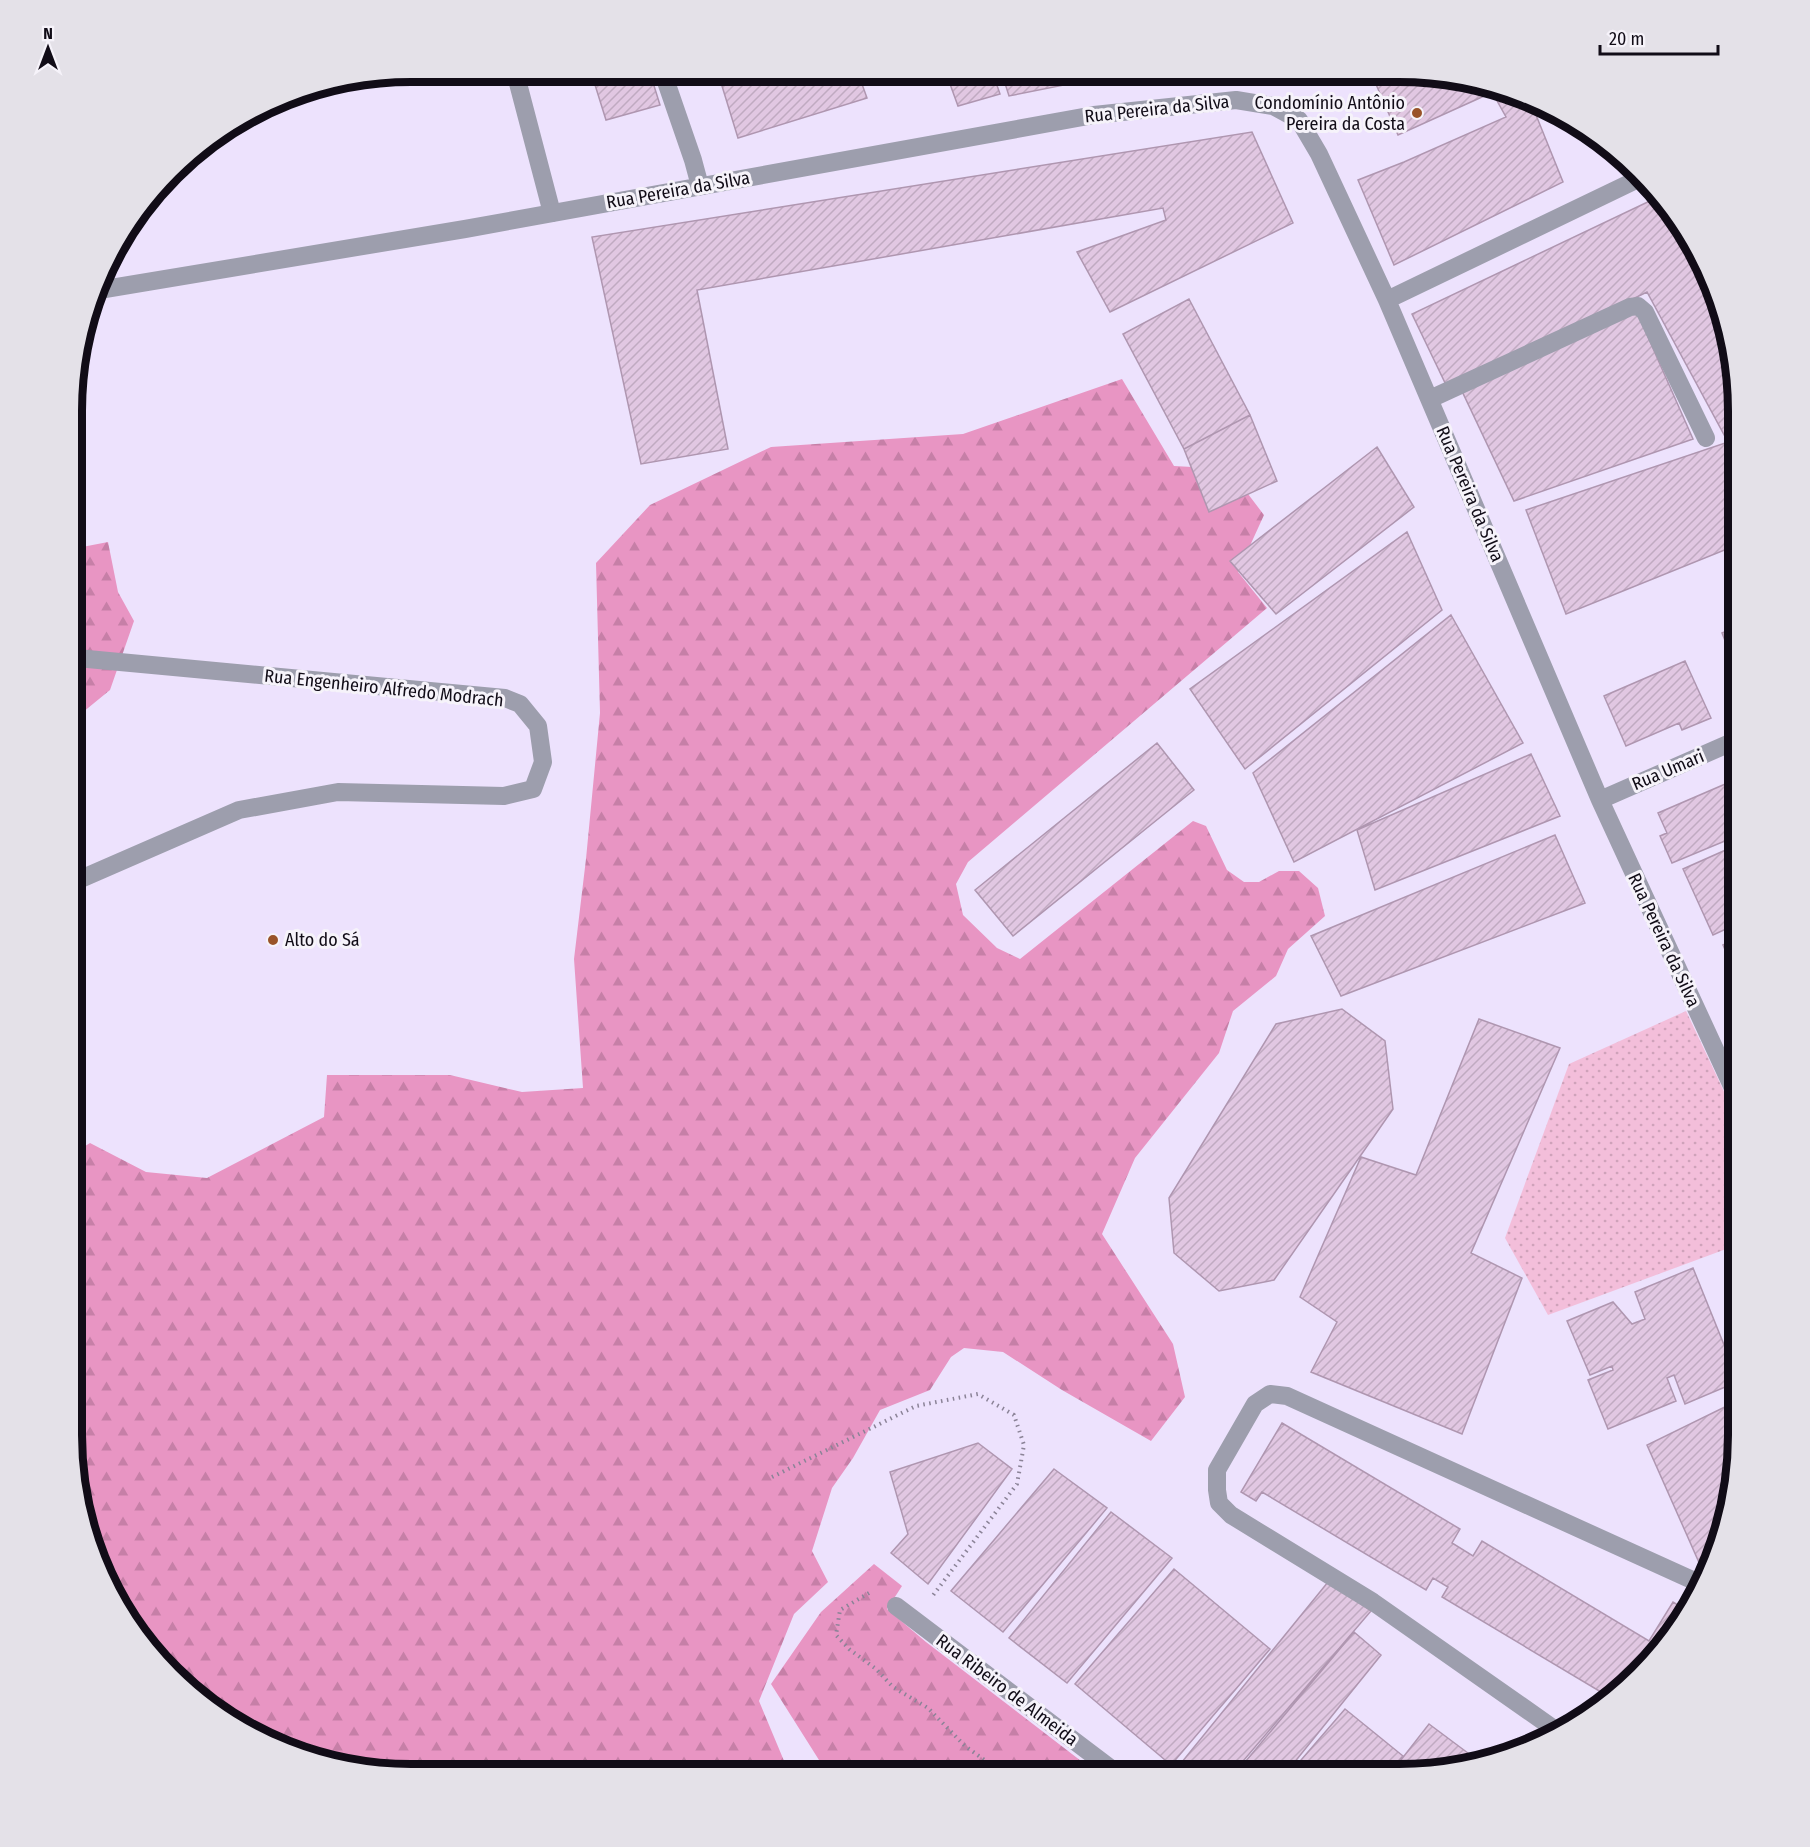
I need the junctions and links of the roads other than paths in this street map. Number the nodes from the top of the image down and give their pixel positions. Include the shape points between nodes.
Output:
1 (518, 82) edge
2 (666, 82) edge
3 (1633, 181) edge
4 (700, 186) junction
5 (552, 213) junction
6 (107, 289) edge
7 (1388, 300) junction
8 (1430, 399) junction
9 (1706, 438) dead end
10 (82, 658) edge
11 (1728, 744) edge
12 (1599, 800) junction
13 (82, 878) edge
14 (1728, 1078) edge
15 (1694, 1581) edge
16 (896, 1606) road end
17 (1551, 1727) edge
18 (1105, 1764) edge

1 - 5 street
2 - 4 street
3 - 7 street
4 - 5 street, Rua Pereira da Silva
4 - 7 street, Rua Pereira da Silva via 1094,115 1236,100 1273,106 1299,120
5 - 6 street, Rua Pereira da Silva
7 - 8 street, Rua Pereira da Silva
8 - 9 street via 1638,306 1646,312
8 - 12 street, Rua Pereira da Silva
10 - 13 street, Rua Engenheiro Alfredo Modrach via 505,698 520,704 538,726 543,762 532,789 504,796 338,792 239,810
11 - 12 street, Rua Umari
12 - 14 street, Rua Pereira da Silva
15 - 17 street via 1287,1396 1270,1394 1255,1404 1217,1470 1220,1503 1231,1515 1373,1602
16 - 18 street, Rua Ribeiro de Almeida

